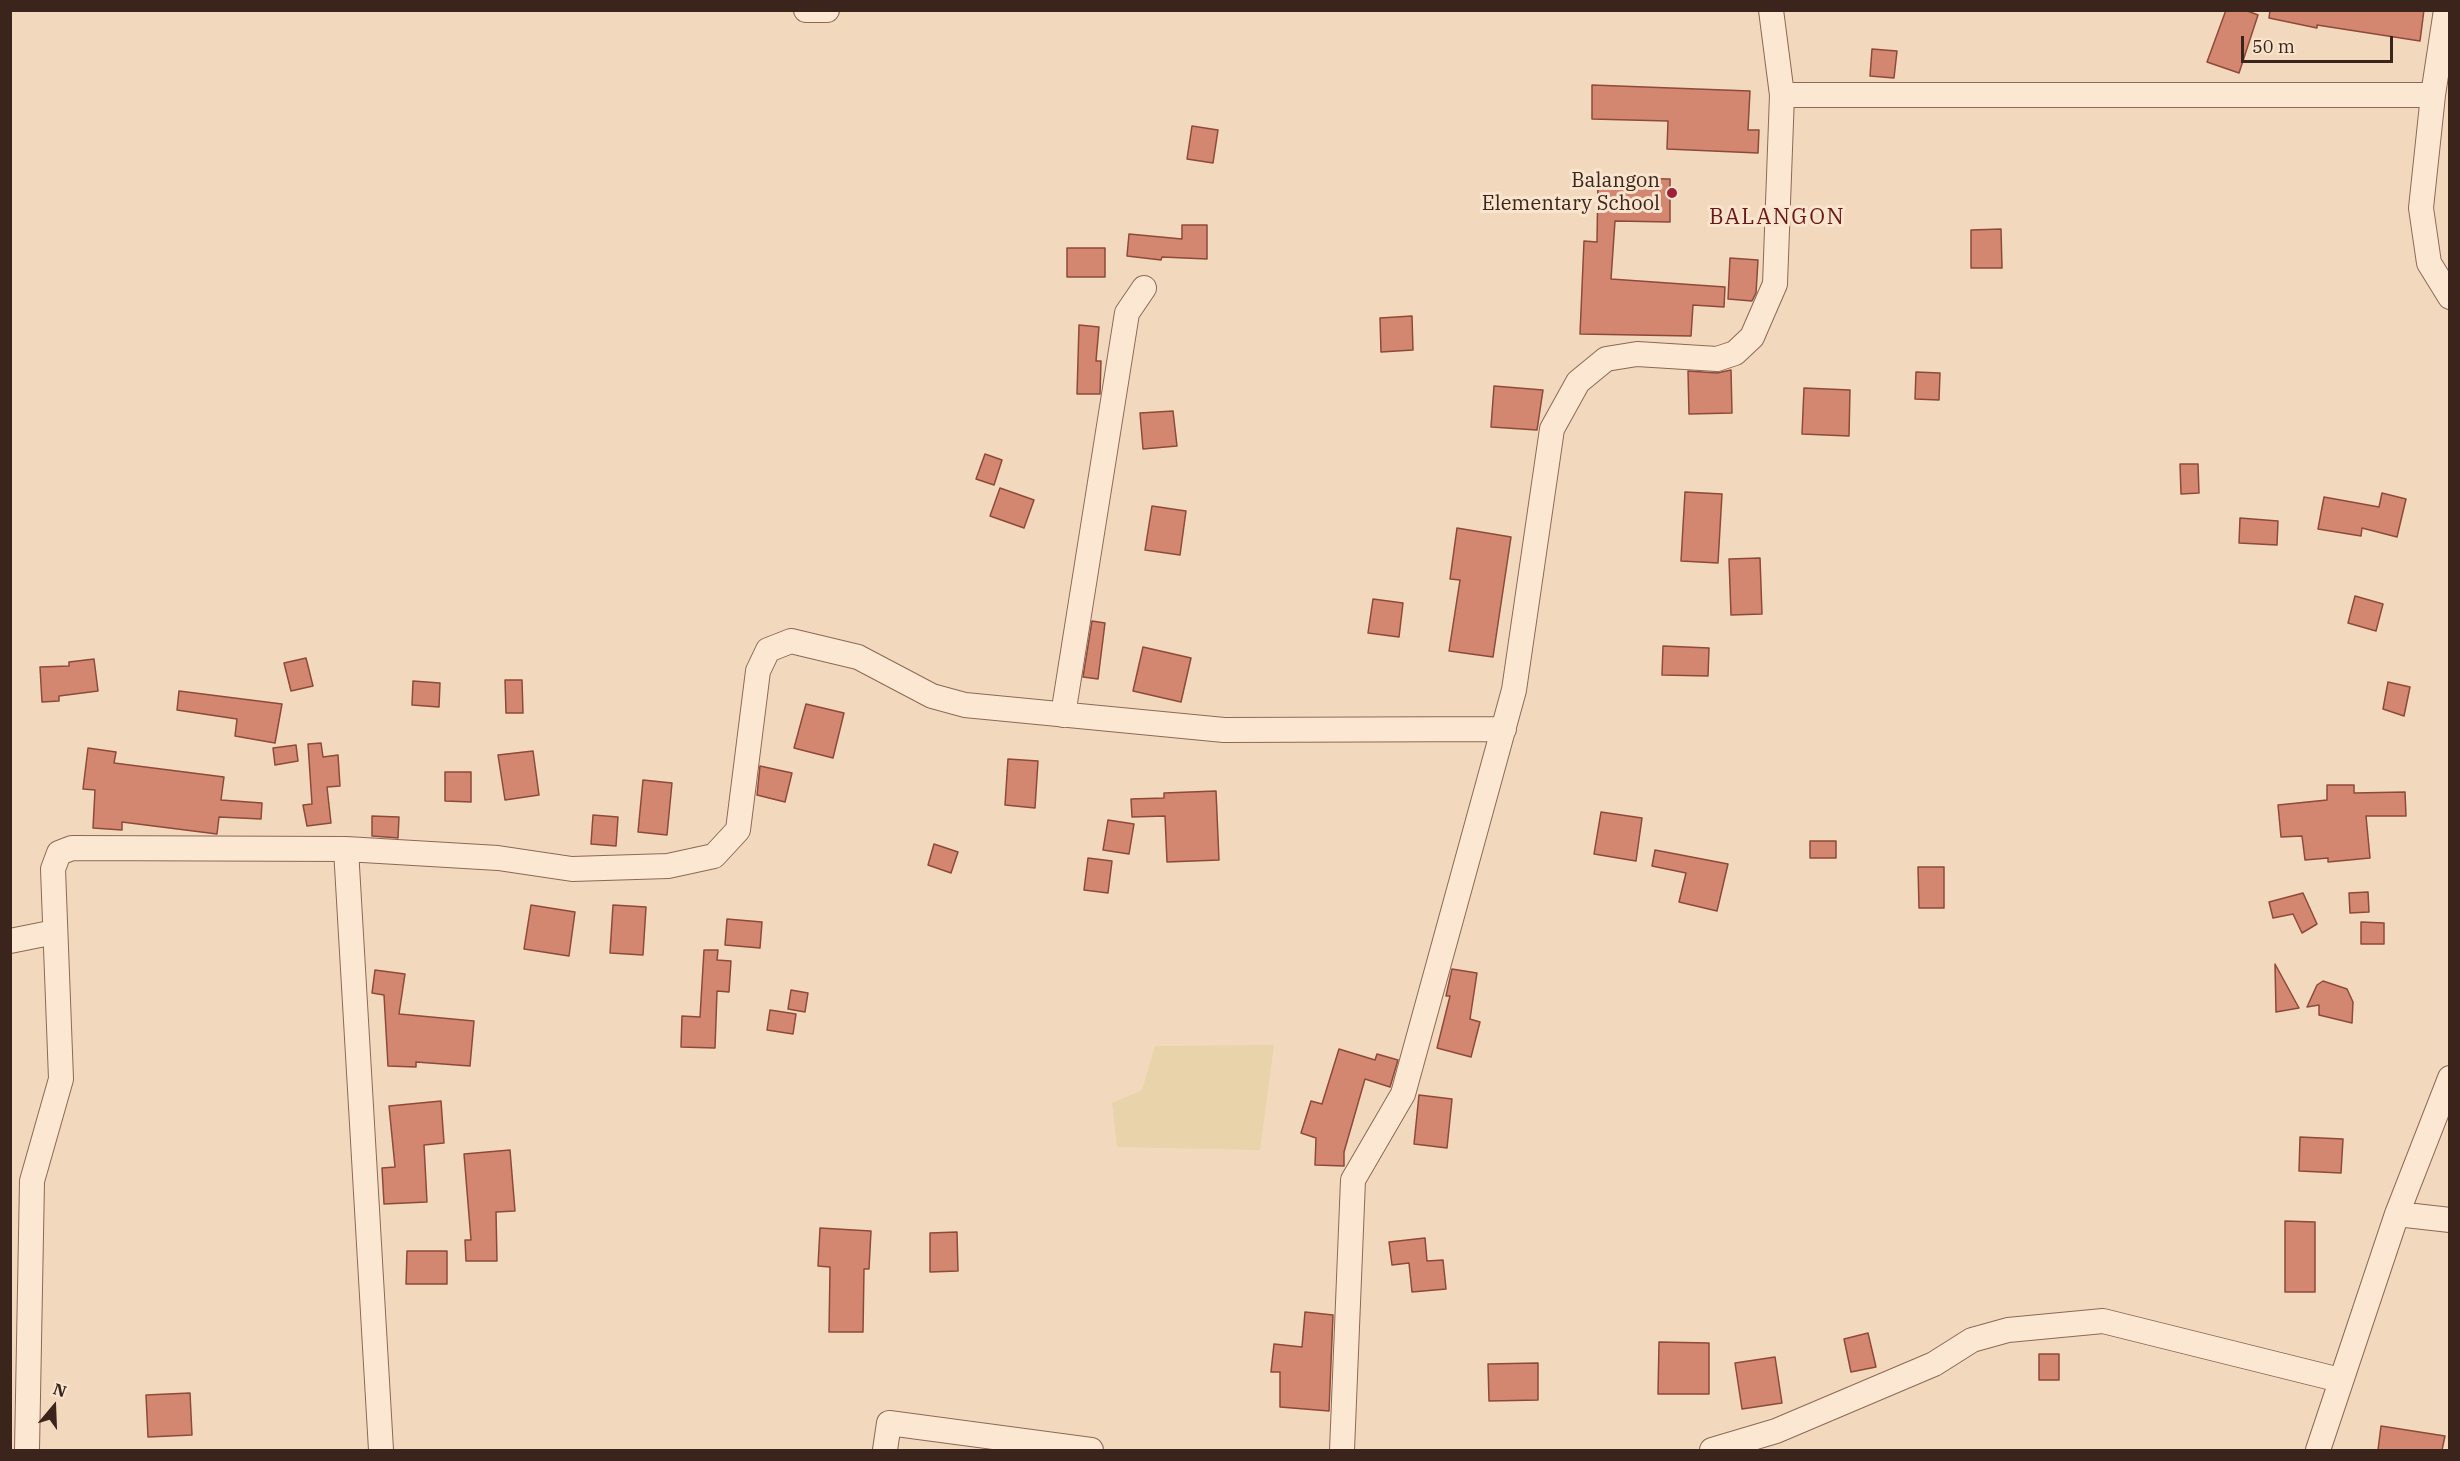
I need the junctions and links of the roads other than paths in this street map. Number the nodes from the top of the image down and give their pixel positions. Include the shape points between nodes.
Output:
1 (806, 10) edge
2 (827, 10) edge
3 (1771, 10) edge
4 (2446, 10) edge
5 (1782, 95) junction
6 (2433, 95) junction
7 (1144, 288) dead end
8 (2450, 297) edge
9 (1062, 715) junction
10 (1504, 729) junction
11 (346, 849) junction
12 (55, 932) junction
13 (10, 941) edge
14 (2450, 1078) edge
15 (2397, 1214) junction
16 (2450, 1220) edge
17 (2340, 1380) junction
18 (27, 1450) edge
19 (381, 1450) edge
20 (885, 1450) edge
21 (1091, 1450) edge
22 (1342, 1450) edge
23 (1712, 1450) edge
24 (2318, 1450) edge

1 - 2 street
3 - 5 street
4 - 6 street
5 - 6 street
5 - 10 street via 1775,284 1752,337 1735,353 1716,359 1637,354 1606,359 1578,382 1552,429 1514,690
6 - 8 street via 2421,208 2429,262
7 - 9 street via 1127,313
9 - 10 street via 1224,730
9 - 11 street via 965,705 932,696 858,657 791,641 768,650 758,671 738,830 714,856 668,866 572,869 498,858
10 - 22 street via 1403,1094 1353,1180
11 - 12 street via 64,849 53,869
11 - 19 street
12 - 13 street
12 - 18 street via 61,1079 32,1181
14 - 15 street
15 - 16 street
15 - 17 street
17 - 23 street via 2103,1321 2008,1330 1972,1340 1934,1364 1776,1431
17 - 24 street
20 - 21 street via 890,1423

